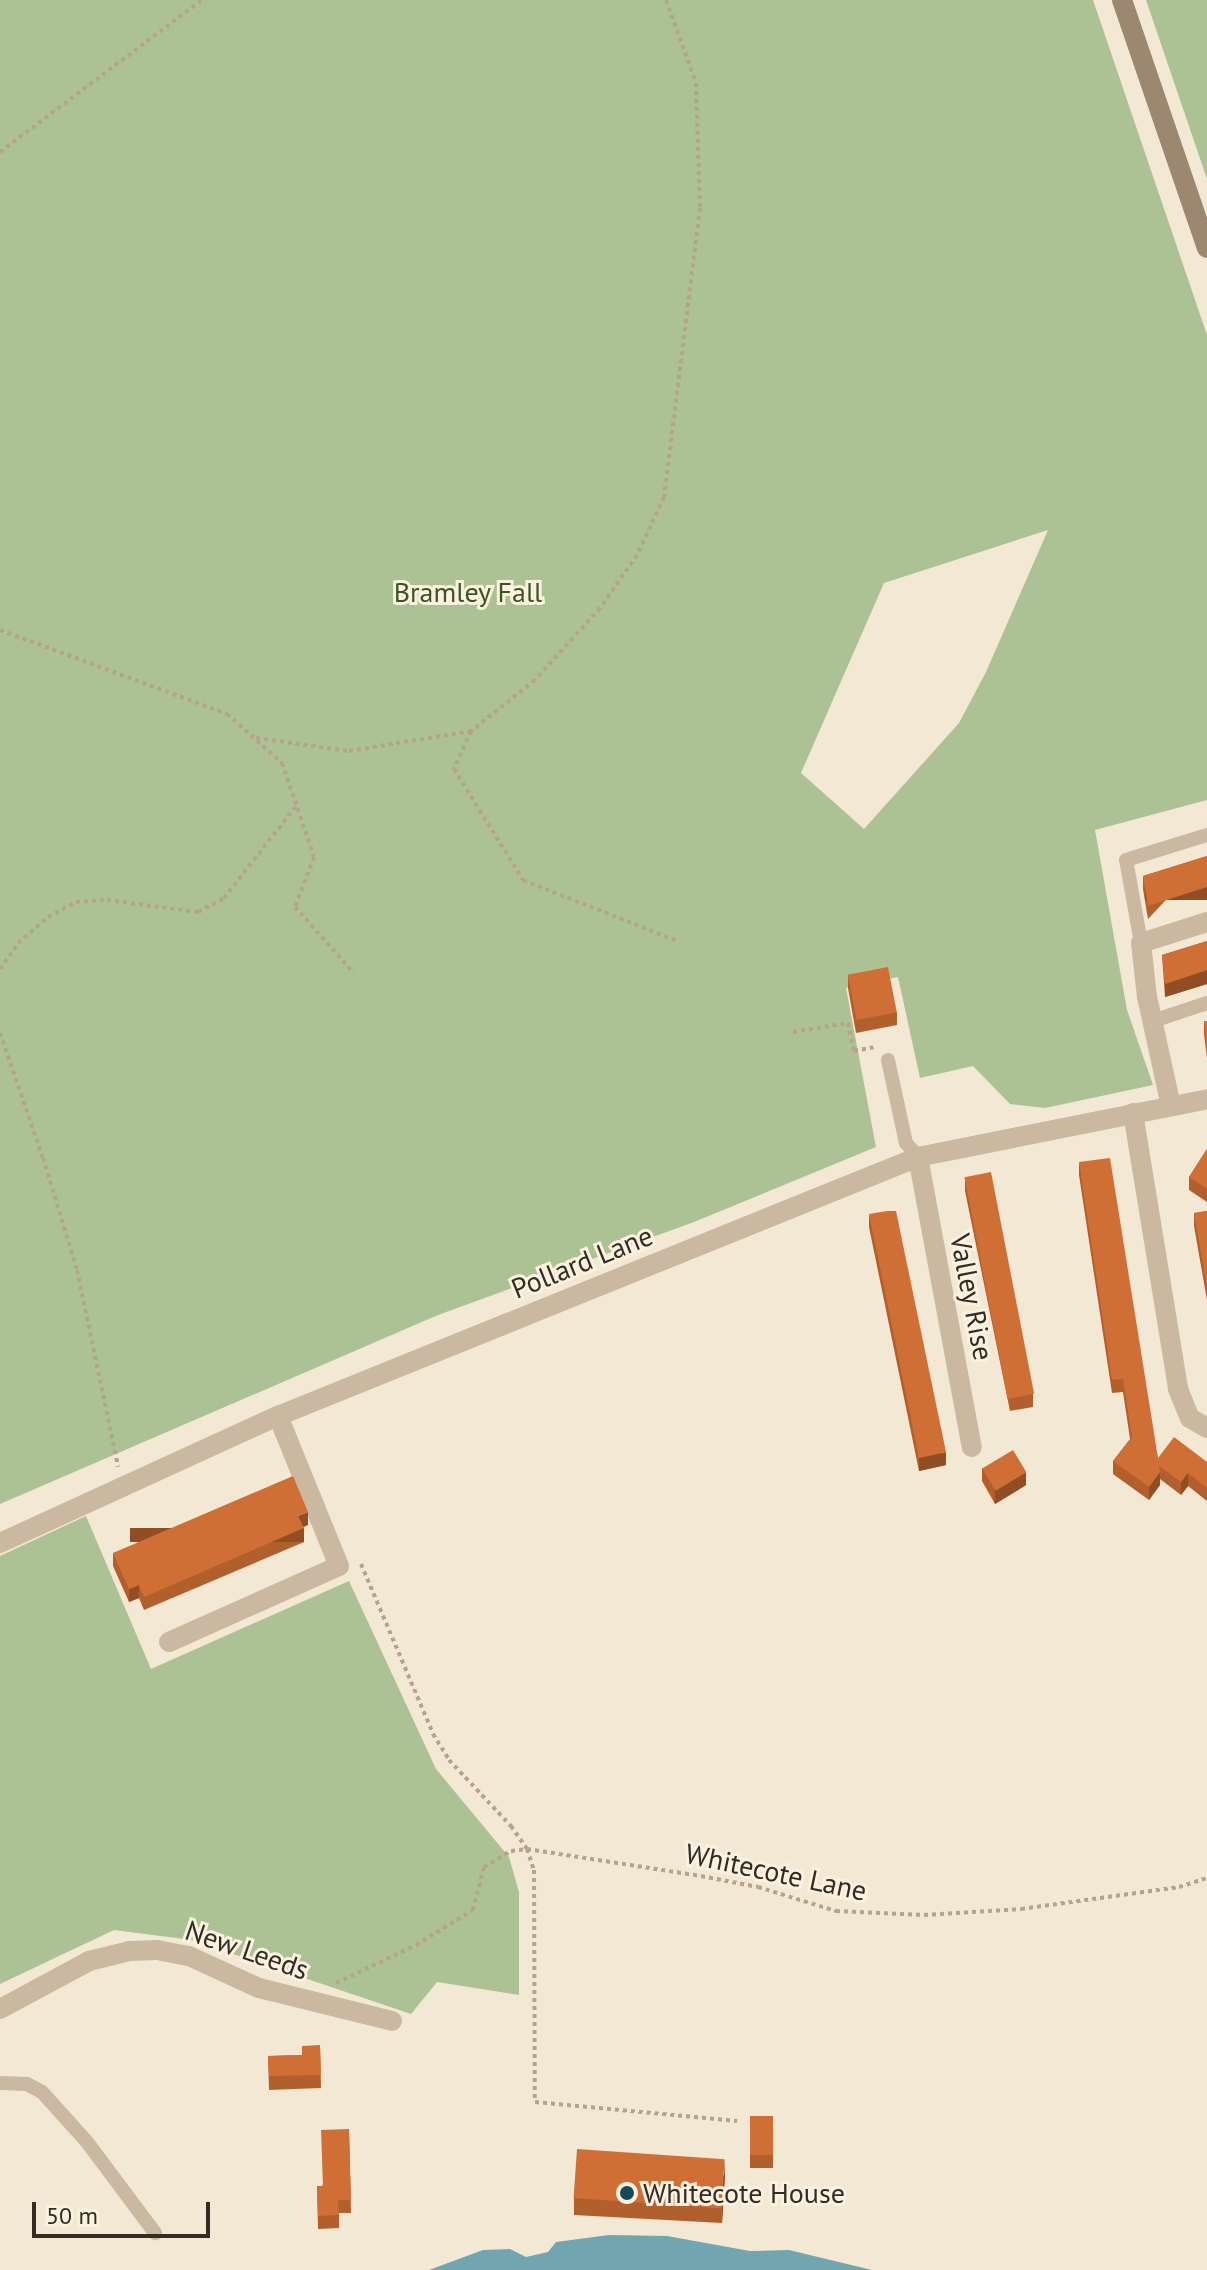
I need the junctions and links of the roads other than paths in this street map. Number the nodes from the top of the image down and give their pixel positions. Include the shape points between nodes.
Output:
1 (1122, 0) edge
2 (1207, 248) edge
3 (1207, 835) edge
4 (1207, 922) edge
5 (1141, 943) junction
6 (1207, 1003) edge
7 (1153, 1021) junction
8 (888, 1060) road end
9 (1207, 1099) edge
10 (1171, 1106) junction
11 (1133, 1113) junction
12 (918, 1157) junction
13 (278, 1416) junction
14 (1207, 1428) edge
15 (972, 1447) dead end
16 (0, 1543) edge
17 (169, 1642) dead end
18 (0, 2009) edge
19 (392, 2021) dead end
20 (0, 2083) edge
21 (155, 2233) dead end

1 - 2 main road
3 - 5 lane via 1126,860
4 - 5 street
5 - 7 street
6 - 7 lane
7 - 10 street
8 - 12 lane via 906,1143
9 - 10 street, Pollard Lane
10 - 11 street, Pollard Lane
11 - 12 street, Pollard Lane
11 - 14 street via 1178,1389 1190,1418
12 - 13 street, Pollard Lane
12 - 15 street, Valley Rise
13 - 16 street, Pollard Lane
13 - 17 street via 339,1566
18 - 19 street, New Leeds via 89,1961 157,1950 189,1956 259,1988
20 - 21 lane via 27,2084 42,2092

